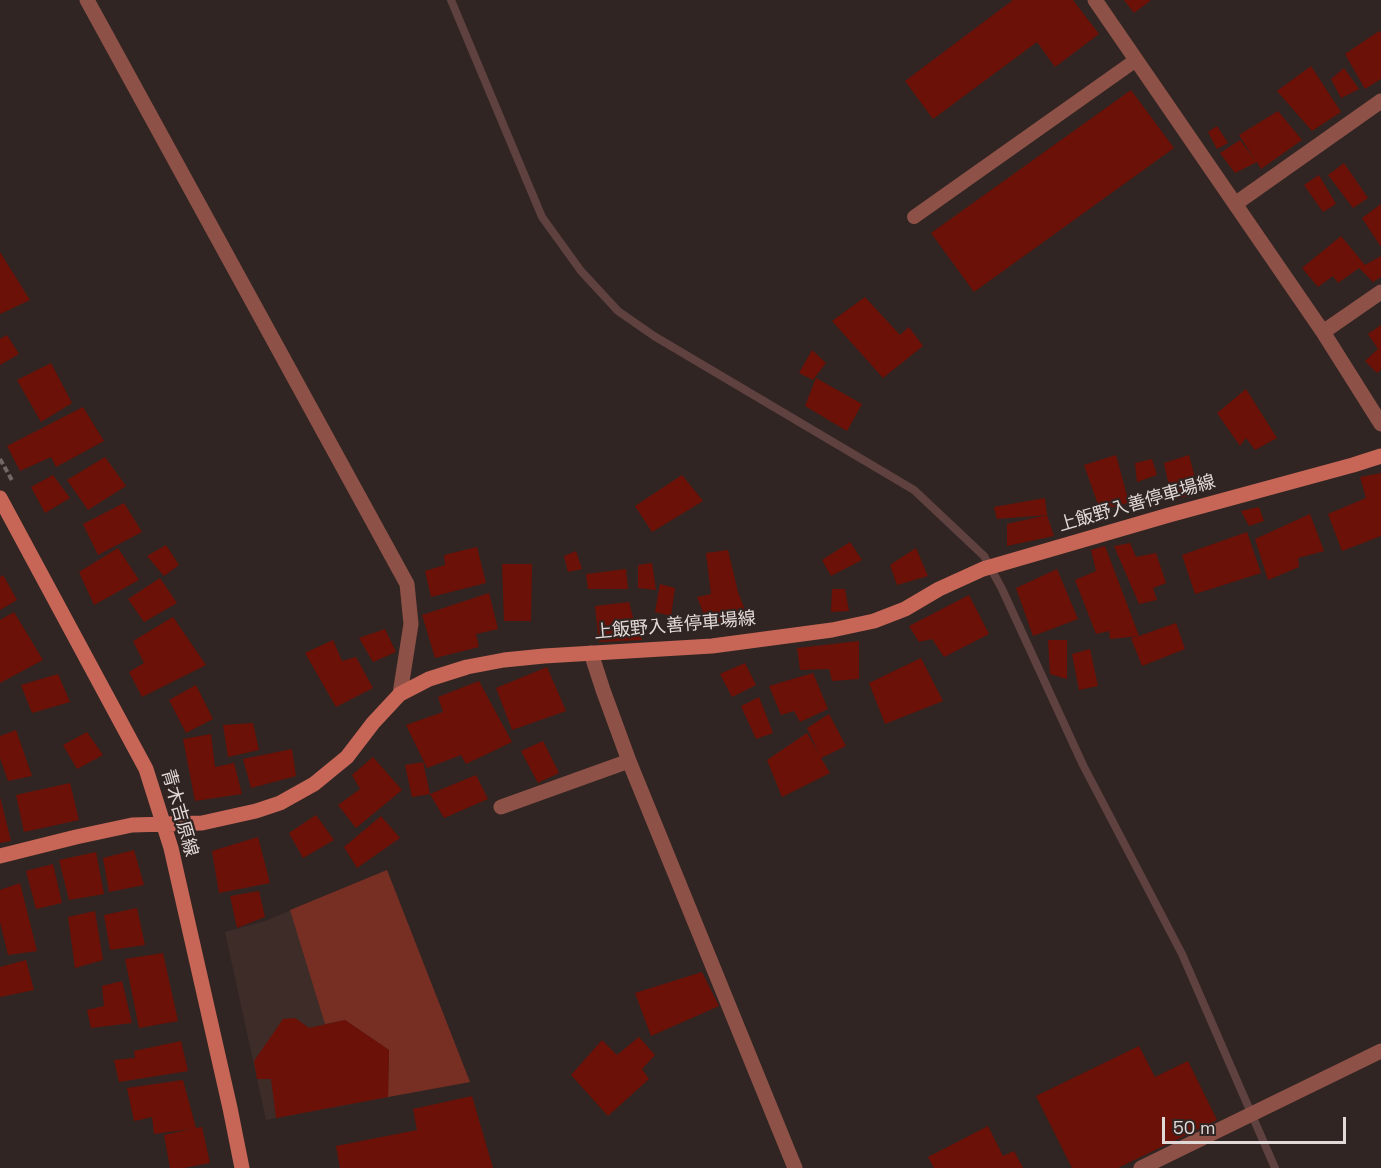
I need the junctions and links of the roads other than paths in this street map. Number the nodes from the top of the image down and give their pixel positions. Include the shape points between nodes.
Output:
1 (87, 0) edge
2 (1095, 0) edge
3 (1136, 60) junction
4 (1381, 101) edge
5 (1235, 204) junction
6 (914, 217) dead end
7 (1381, 292) edge
8 (1323, 332) junction
9 (1381, 424) edge
10 (1381, 456) edge
11 (0, 498) edge
12 (591, 653) junction
13 (400, 694) junction
14 (629, 761) junction
15 (501, 807) dead end
16 (163, 823) junction
17 (0, 856) edge
18 (1381, 1051) edge
19 (242, 1168) edge
20 (795, 1168) edge
21 (1141, 1168) edge

1 - 13 street via 407,584 411,624
2 - 3 street
3 - 5 street
3 - 6 lane
4 - 5 street
5 - 8 street
7 - 8 street
8 - 9 street
10 - 12 main road, 上飯野入善停車場線 via 983,568 906,609 874,621 712,646
11 - 16 main road, 青木吉原線 via 146,769
12 - 13 main road, 上飯野入善停車場線 via 467,667 429,679
12 - 14 street
13 - 16 main road, 上飯野入善停車場線 via 346,758 314,784 280,803 202,823
14 - 15 street
14 - 20 street
16 - 17 main road, 上飯野入善停車場線 via 132,825
16 - 19 main road, 青木吉原線
18 - 21 street

